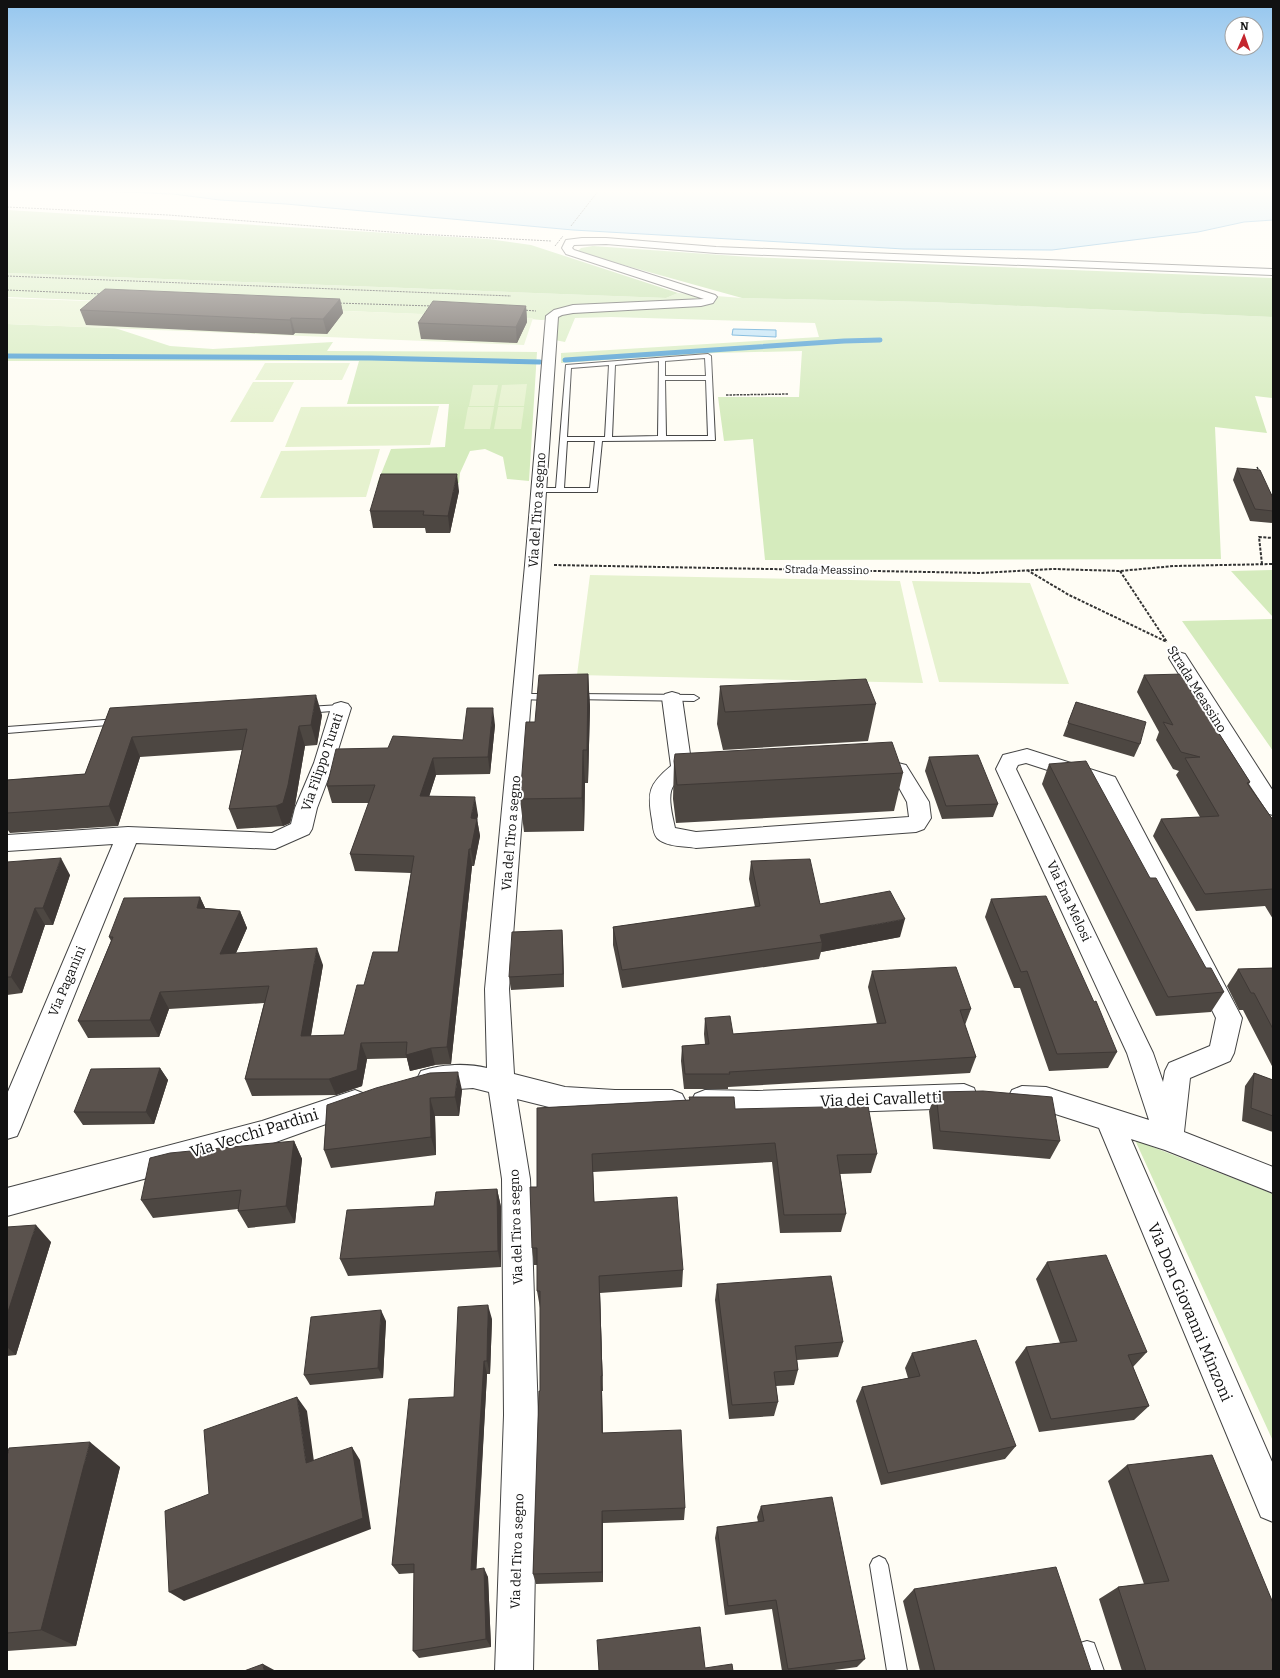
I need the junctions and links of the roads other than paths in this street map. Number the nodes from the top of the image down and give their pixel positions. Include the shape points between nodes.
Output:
1 (621, 268) edge
2 (1192, 268) edge
3 (1273, 272) edge
4 (662, 359) junction
5 (612, 363) junction
6 (662, 378) junction
7 (709, 378) junction
8 (662, 438) junction
9 (599, 439) junction
10 (608, 439) junction
11 (563, 440) junction
12 (539, 490) junction
13 (560, 490) junction
14 (1173, 651) road end
15 (522, 697) junction
16 (672, 698) junction
17 (694, 698) dead end
18 (341, 708) joint
19 (294, 711) edge
20 (126, 722) edge
21 (7, 730) edge
22 (859, 767) edge
23 (1273, 808) edge
24 (128, 835) junction
25 (7, 843) edge
26 (502, 1082) junction
27 (1109, 1119) junction
28 (7, 1126) edge
29 (1169, 1139) junction
30 (1273, 1180) edge
31 (7, 1202) edge
32 (1273, 1505) edge
33 (879, 1565) dead end
34 (1087, 1650) dead end
35 (514, 1671) edge
36 (897, 1671) edge
37 (1094, 1671) edge

1 - 12 street, Via del Tiro a segno via 711,297 709,301 701,303 587,307 555,314
2 - 3 street, Via del Tiro a segno
4 - 5 lane
4 - 6 lane
4 - 7 lane via 708,356
5 - 10 lane
5 - 11 lane via 568,366
6 - 7 lane
6 - 8 lane
7 - 8 lane via 712,438
8 - 10 lane
9 - 10 lane
9 - 11 lane
9 - 13 lane via 594,490
11 - 13 lane
12 - 13 lane
12 - 15 street, Via del Tiro a segno
14 - 23 street, Strada Meassino
15 - 16 lane
15 - 26 street, Via del Tiro a segno via 497,989
16 - 17 lane
16 - 22 street via 691,768 666,781 660,791 665,832 674,837 696,840 916,824 920,818 918,802 899,770 882,766
18 - 19 lane, Via Filippo Turati
18 - 24 street, Via Filippo Turati via 301,829 274,841
20 - 21 lane
24 - 25 street, Via Filippo Turati
24 - 28 street, Via Paganini
26 - 27 street, Via dei Cavalletti via 565,1099 615,1102 757,1103 967,1096 1046,1099
26 - 31 street, Via Vecchi Pardini via 473,1076 435,1078 262,1134
26 - 35 street, Via del Tiro a segno via 517,1202 521,1414
27 - 29 street, Via dei Cavalletti
27 - 32 street, Via Don Giovanni Minzoni
29 - 29 street, Via Ena Melosi via 1178,1070 1221,1054 1229,1018 1108,782 1027,756 1010,760 1006,769 1140,1053
29 - 30 street, Via dei Cavalletti
33 - 36 lane
34 - 37 lane

